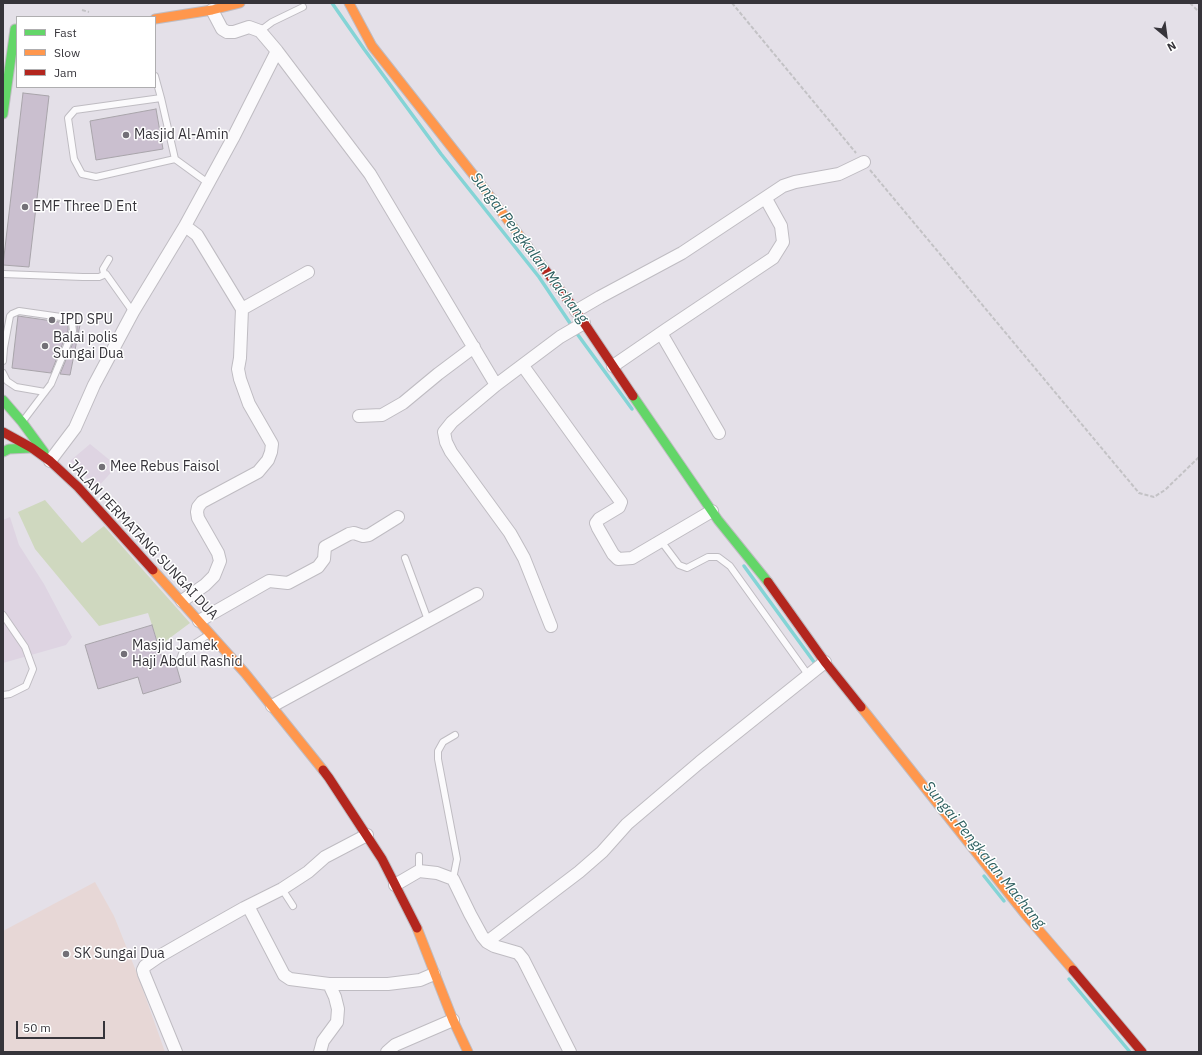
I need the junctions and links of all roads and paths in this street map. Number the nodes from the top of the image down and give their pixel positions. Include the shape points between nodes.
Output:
1 (240, 3) edge
2 (349, 3) edge
3 (732, 3) edge
4 (1190, 3) edge
5 (302, 7) dead end
6 (82, 10) dead end
7 (212, 10) junction
8 (89, 12) dead end
9 (1199, 12) edge
10 (156, 19) edge
11 (3, 28) edge
12 (16, 29) edge
13 (260, 31) junction
14 (3, 40) edge
15 (15, 40) edge
16 (278, 52) junction
17 (3, 75) edge
18 (16, 79) edge
19 (156, 80) edge
20 (7, 86) junction
21 (161, 98) junction
22 (3, 114) edge
23 (175, 159) junction
24 (864, 162) junction
25 (208, 183) junction
26 (766, 199) junction
27 (185, 226) junction
28 (109, 259) dead end
29 (308, 272) dead end
30 (3, 274) edge
31 (104, 274) junction
32 (242, 309) junction
33 (576, 311) junction
34 (133, 312) junction
35 (3, 315) edge
36 (10, 316) junction
37 (583, 324) junction
38 (661, 333) junction
39 (474, 347) junction
40 (3, 361) edge
41 (523, 366) junction
42 (614, 366) junction
43 (3, 373) edge
44 (496, 385) junction
45 (45, 392) junction
46 (3, 400) edge
47 (359, 416) dead end
48 (22, 422) junction
49 (3, 432) edge
50 (719, 433) dead end
51 (32, 448) junction
52 (3, 452) edge
53 (1199, 457) edge
54 (50, 461) junction
55 (712, 511) junction
56 (398, 517) dead end
57 (661, 541) junction
58 (405, 558) dead end
59 (477, 594) dead end
60 (182, 602) junction
61 (3, 615) edge
62 (428, 620) junction
63 (200, 621) junction
64 (551, 626) dead end
65 (210, 634) junction
66 (180, 659) dead end
67 (825, 662) junction
68 (808, 676) junction
69 (3, 695) edge
70 (272, 706) junction
71 (455, 735) dead end
72 (367, 836) junction
73 (419, 856) dead end
74 (418, 872) junction
75 (453, 879) junction
76 (395, 885) junction
77 (282, 889) junction
78 (248, 906) junction
79 (293, 906) dead end
80 (487, 942) junction
81 (434, 974) junction
82 (329, 984) junction
83 (453, 1020) junction
84 (176, 1052) edge
85 (320, 1052) edge
86 (387, 1052) edge
87 (468, 1052) edge
88 (570, 1052) edge
89 (1142, 1052) edge

1 - 7 street
2 - 33 street via 372,46
3 - 24 path
4 - 9 path
5 - 13 lane
6 - 8 path
7 - 10 street
7 - 13 street via 222,30 234,32 249,28
11 - 12 street
12 - 15 street
13 - 16 street
14 - 15 street
15 - 20 street
16 - 25 street
16 - 39 street via 370,174
17 - 20 street
18 - 20 street
19 - 21 lane
20 - 22 street
21 - 23 lane
21 - 23 lane via 75,110 68,118 74,159 82,174 96,177
23 - 25 lane
24 - 26 street via 838,174 783,186
24 - 53 path via 1139,493 1154,497 1165,490
25 - 27 street
26 - 33 street via 682,253
26 - 38 street via 781,226 783,242 773,258
27 - 32 street via 197,235
27 - 34 street
28 - 31 lane via 103,269
29 - 32 street
30 - 31 lane via 83,277
31 - 34 lane via 107,274
32 - 60 street via 238,369 240,379 249,404 272,444 271,452 258,472 202,502 198,507 198,518 220,561 214,576
33 - 37 street
34 - 54 street via 94,385 75,428
35 - 36 lane
36 - 40 lane
36 - 45 lane via 19,311 68,318 72,323 73,331 51,384
37 - 41 street via 560,337
37 - 42 street
38 - 42 street
38 - 50 street
39 - 44 street
39 - 47 street via 403,403 382,415
41 - 44 street
41 - 57 street via 621,502 619,507 596,523 613,554 618,559 632,558
42 - 55 street
43 - 45 lane via 7,381 16,387
44 - 64 street via 452,422 444,432 446,442 510,533 524,558
45 - 48 lane
46 - 48 street
48 - 54 street
49 - 51 street, JALAN PERMATANG SUNGAI DUA
51 - 52 street via 10,449
51 - 54 street, JALAN PERMATANG SUNGAI DUA
54 - 60 street, JALAN PERMATANG SUNGAI DUA via 78,487
55 - 57 street
55 - 67 street
56 - 63 street via 369,535 349,534 324,545 324,559 318,567 288,583 269,581
57 - 68 lane via 678,565 686,568 708,557 718,557 730,566
58 - 62 lane
59 - 62 street
60 - 63 street, JALAN PERMATANG SUNGAI DUA
61 - 69 lane via 25,647 33,669 26,686
62 - 70 street
63 - 65 street, JALAN PERMATANG SUNGAI DUA
65 - 66 lane via 183,651
65 - 70 street, JALAN PERMATANG SUNGAI DUA
67 - 68 street
67 - 89 street via 1025,914
68 - 80 street via 627,824 602,852 579,872
70 - 72 street, JALAN PERMATANG SUNGAI DUA via 329,778
71 - 75 lane via 444,742 438,751 457,858
72 - 76 street, JALAN PERMATANG SUNGAI DUA
72 - 77 street via 325,857
73 - 74 lane
74 - 75 street via 437,873
74 - 76 street
75 - 80 street
76 - 81 street, JALAN PERMATANG SUNGAI DUA via 416,926
77 - 78 street
77 - 79 lane
78 - 82 street via 284,975 298,981
78 - 84 street via 158,957 143,970
80 - 88 street via 518,953
81 - 82 street via 420,980 388,984
81 - 83 street, JALAN PERMATANG SUNGAI DUA
82 - 85 street via 338,1009 336,1022 323,1041
83 - 86 street via 394,1045
83 - 87 street, JALAN PERMATANG SUNGAI DUA

